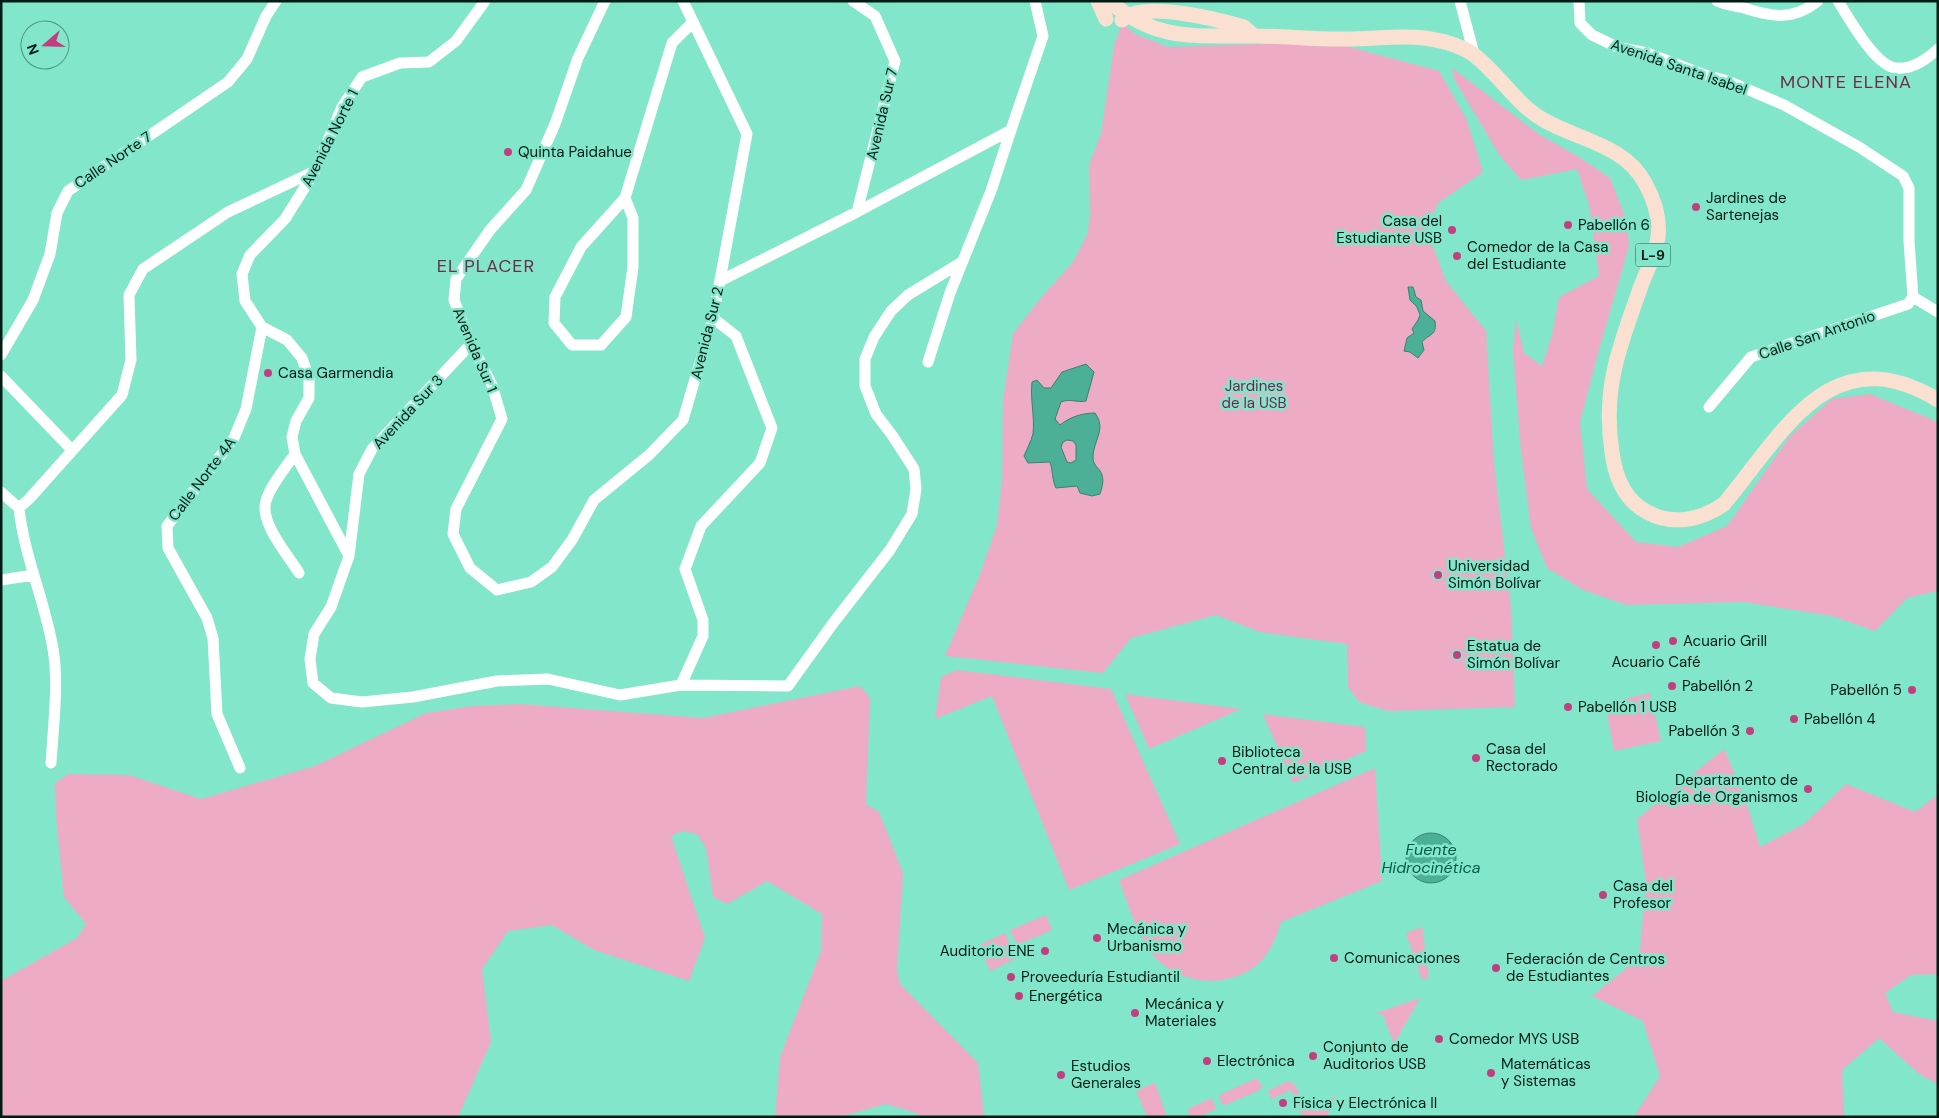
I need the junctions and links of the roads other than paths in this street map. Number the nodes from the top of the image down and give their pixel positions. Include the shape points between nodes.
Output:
1 (276, 1) edge
2 (485, 1) edge
3 (605, 1) edge
4 (683, 1) edge
5 (853, 1) edge
6 (1035, 1) edge
7 (1098, 1) edge
8 (1109, 1) edge
9 (1460, 1) edge
10 (1579, 1) edge
11 (1717, 1) edge
12 (1818, 1) edge
13 (1838, 1) edge
14 (1106, 19) dead end
15 (1122, 20) dead end
16 (693, 22) junction
17 (1254, 36) junction
18 (1938, 50) edge
19 (1474, 54) junction
20 (1011, 130) junction
21 (315, 171) junction
22 (625, 198) junction
23 (857, 212) junction
24 (962, 262) junction
25 (720, 281) junction
26 (1913, 297) junction
27 (1938, 312) edge
28 (713, 318) junction
29 (262, 327) junction
30 (472, 344) junction
31 (1, 355) edge
32 (928, 362) dead end
33 (1, 376) edge
34 (1938, 400) edge
35 (1709, 407) dead end
36 (72, 450) junction
37 (294, 454) junction
38 (1, 492) edge
39 (19, 508) junction
40 (349, 556) junction
41 (299, 573) dead end
42 (34, 575) junction
43 (1, 580) edge
44 (497, 590) joint
45 (681, 685) junction
46 (51, 763) dead end
47 (240, 768) dead end

1 - 31 street, Calle Norte 7 via 247,59 228,82 68,191 57,212 50,254 33,300
2 - 21 street, Avenida Norte 1 via 456,41 429,62 400,63 362,78 342,107
3 - 30 street, Avenida Sur 1 via 578,58 555,124 526,190 490,230 456,279 454,300
4 - 16 street, Avenida Sur 2
5 - 23 street, Avenida Sur 7 via 874,16 895,61
6 - 20 street via 1043,36
7 - 14 main road
8 - 17 main road, L-9 via 1143,24 1159,30 1200,37
9 - 19 street
10 - 26 street, Avenida Santa Isabel via 1580,23 1592,35 1617,47 1647,53 1728,81 1784,105 1903,176 1909,188
11 - 12 street via 1764,15 1783,16 1797,13
13 - 18 street via 1871,50 1894,68 1908,67
15 - 17 main road via 1128,12 1141,7 1161,6 1244,27
16 - 22 street via 672,43
16 - 25 street, Avenida Sur 2 via 747,134
17 - 19 main road, L-9 via 1436,40
19 - 34 main road, L-9 via 1540,118 1622,156 1646,183 1654,204 1658,222 1656,246 1613,371 1609,400 1616,473 1625,493 1641,508 1659,517 1683,520 1712,512 1724,504 1794,416 1811,402 1847,382 1879,378 1913,386
20 - 23 street
20 - 24 street
21 - 29 street, Avenida Norte 1 via 285,219 250,255 242,274 245,301
21 - 36 street via 228,212 143,269 129,295 131,360 122,395
22 - 22 street via 581,247 555,297 554,323 572,345 601,345 626,316 633,267 634,218
23 - 25 street
24 - 32 street
24 - 45 street, Avenida Sur 3 via 908,294 891,311 874,337 865,360 865,386 876,414 914,468 916,489 912,514 890,550 788,686
25 - 28 street, Avenida Sur 2
26 - 27 street
26 - 35 street, Calle San Antonio via 1908,304 1751,357
28 - 44 street, Avenida Sur 2 via 683,420 649,456 594,500 572,540 552,567 531,582
28 - 45 street via 736,336 772,428 760,462 701,526 686,569 703,620 703,636
29 - 37 street via 287,340 302,358 309,379 309,398 296,421 292,437
29 - 47 street, Calle Norte 4A via 246,409 234,438 167,526 168,548 207,618 214,638 217,714
30 - 40 street, Avenida Sur 3 via 372,449 359,474
30 - 44 street, Avenida Sur 1 via 492,385 502,419 456,509 453,534 470,568
33 - 36 street
36 - 39 street
37 - 40 street
37 - 41 street via 266,499 264,510 267,521
38 - 39 street
39 - 42 street
40 - 45 street, Avenida Sur 3 via 331,607 314,634 310,659 313,683 331,698 362,702 414,697 497,681 548,679 620,695
42 - 43 street
42 - 46 street via 54,650

